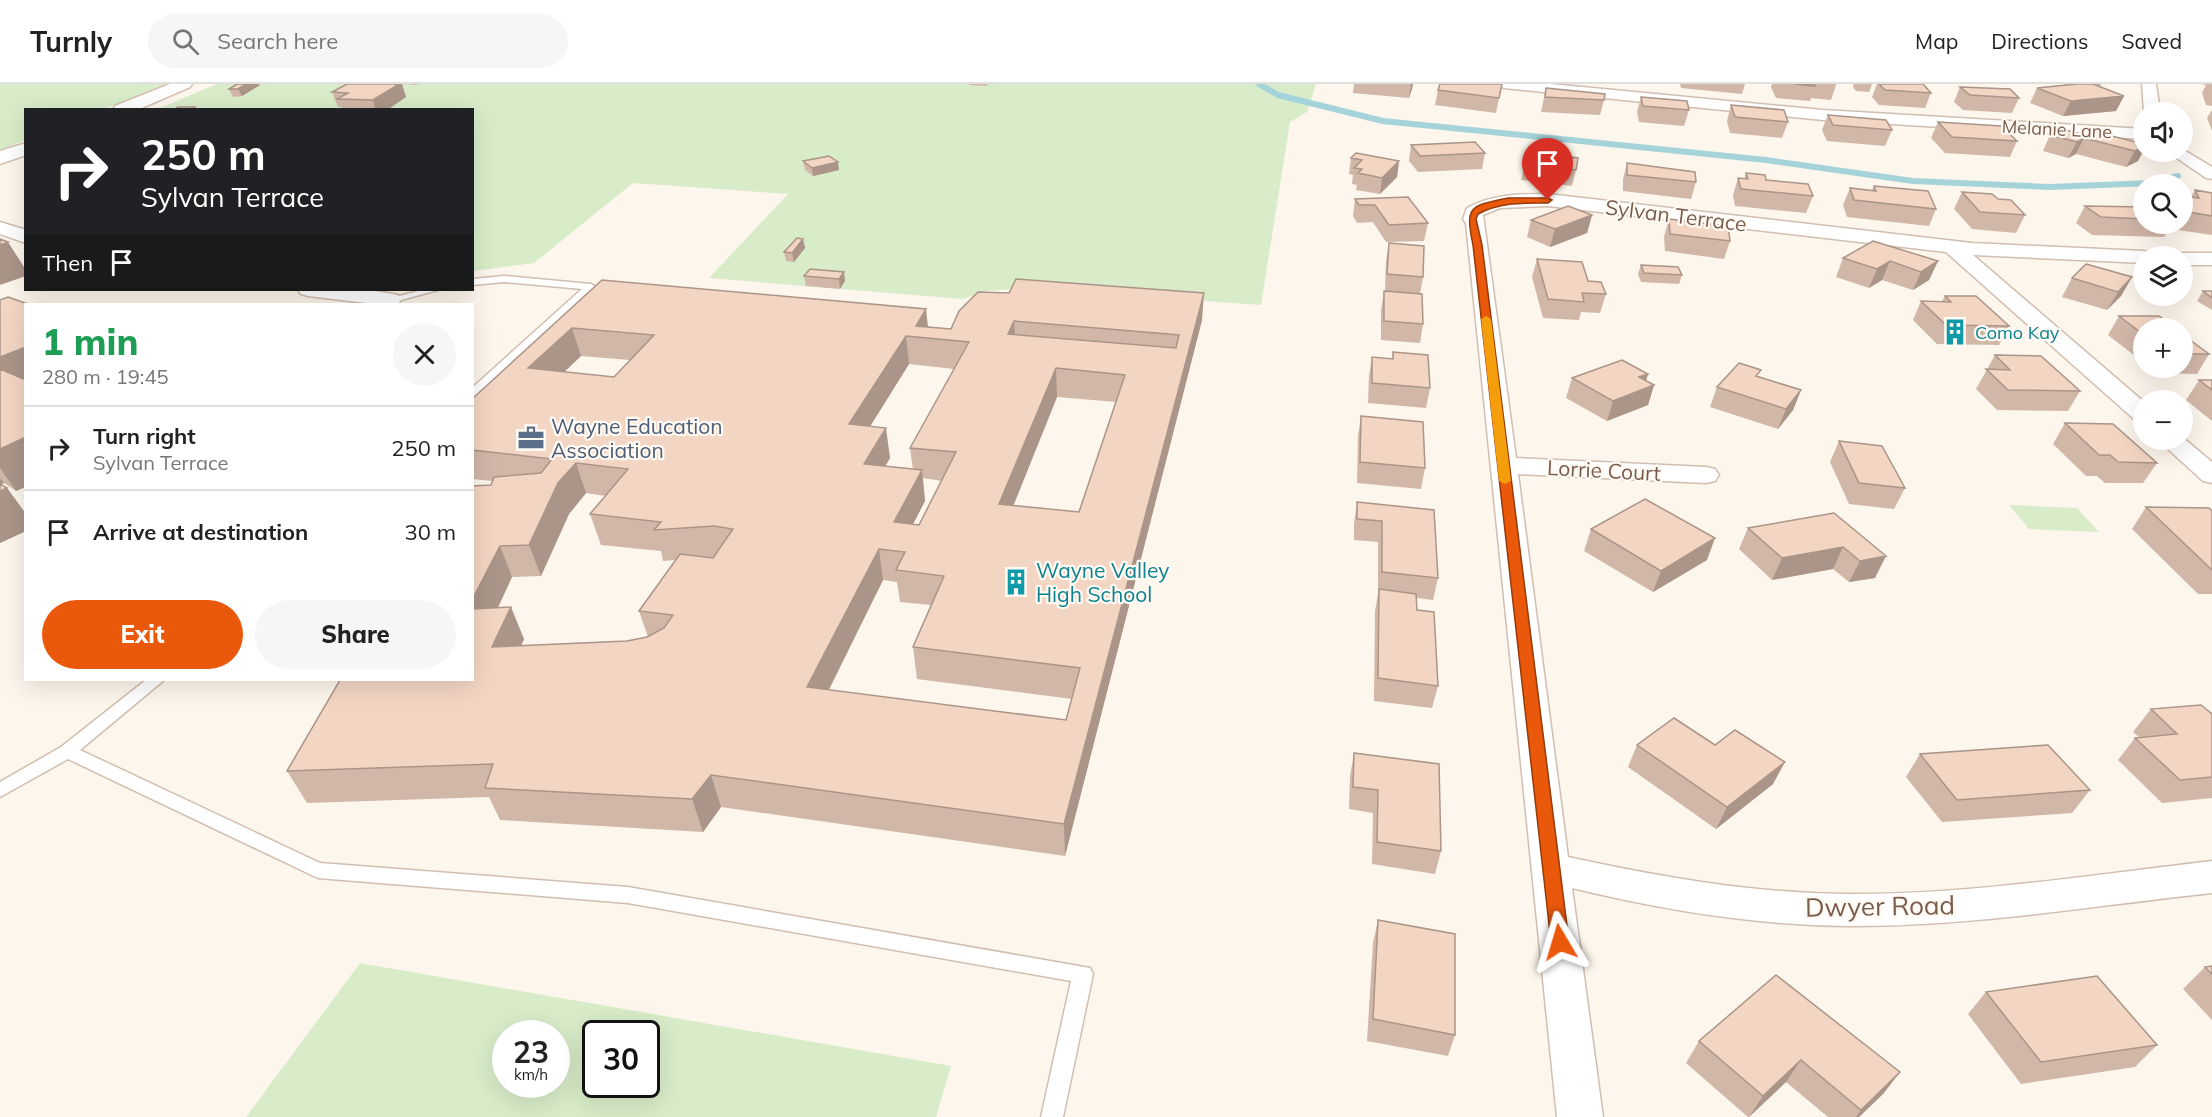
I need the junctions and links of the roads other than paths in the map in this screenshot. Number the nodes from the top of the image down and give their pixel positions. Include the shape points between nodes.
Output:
1 (184, 84) edge
2 (1504, 84) edge
3 (1510, 84) edge
4 (2149, 84) edge
5 (2151, 102) edge
6 (126, 108) edge
7 (2133, 133) edge
8 (24, 149) edge
9 (0, 158) edge
10 (2192, 162) edge
11 (2212, 174) edge
12 (0, 228) edge
13 (24, 236) edge
14 (1952, 247) junction
15 (2133, 257) edge
16 (2193, 259) edge
17 (2212, 259) edge
18 (474, 282) edge
19 (316, 291) edge
20 (429, 291) edge
21 (390, 300) joint
22 (474, 392) edge
23 (2133, 405) edge
24 (2183, 450) edge
25 (1503, 465) junction
26 (1706, 475) dead end
27 (2212, 475) edge
28 (155, 681) edge
29 (67, 751) junction
30 (0, 790) edge
31 (1551, 868) junction
32 (2212, 877) edge
33 (1052, 1117) edge
34 (1580, 1117) edge

1 - 6 street
2 - 3 street, Melanie Lane
3 - 7 street, Melanie Lane via 1846,117
4 - 5 street
8 - 9 street
10 - 11 street
12 - 13 street
14 - 15 street, Sylvan Terrace
14 - 23 street
14 - 25 street, Sylvan Terrace via 1548,200 1508,201 1480,209 1472,219
16 - 17 street
18 - 22 lane via 504,279 591,287
19 - 21 street
20 - 21 lane
24 - 27 street
25 - 26 street, Lorrie Court
25 - 31 street, Sylvan Terrace
28 - 29 lane
29 - 30 lane
29 - 33 lane via 318,870 628,894 1083,974
31 - 32 street, Dwyer Road via 1646,890 1745,905 1846,910 1943,907
31 - 34 street, Sylvan Terrace

